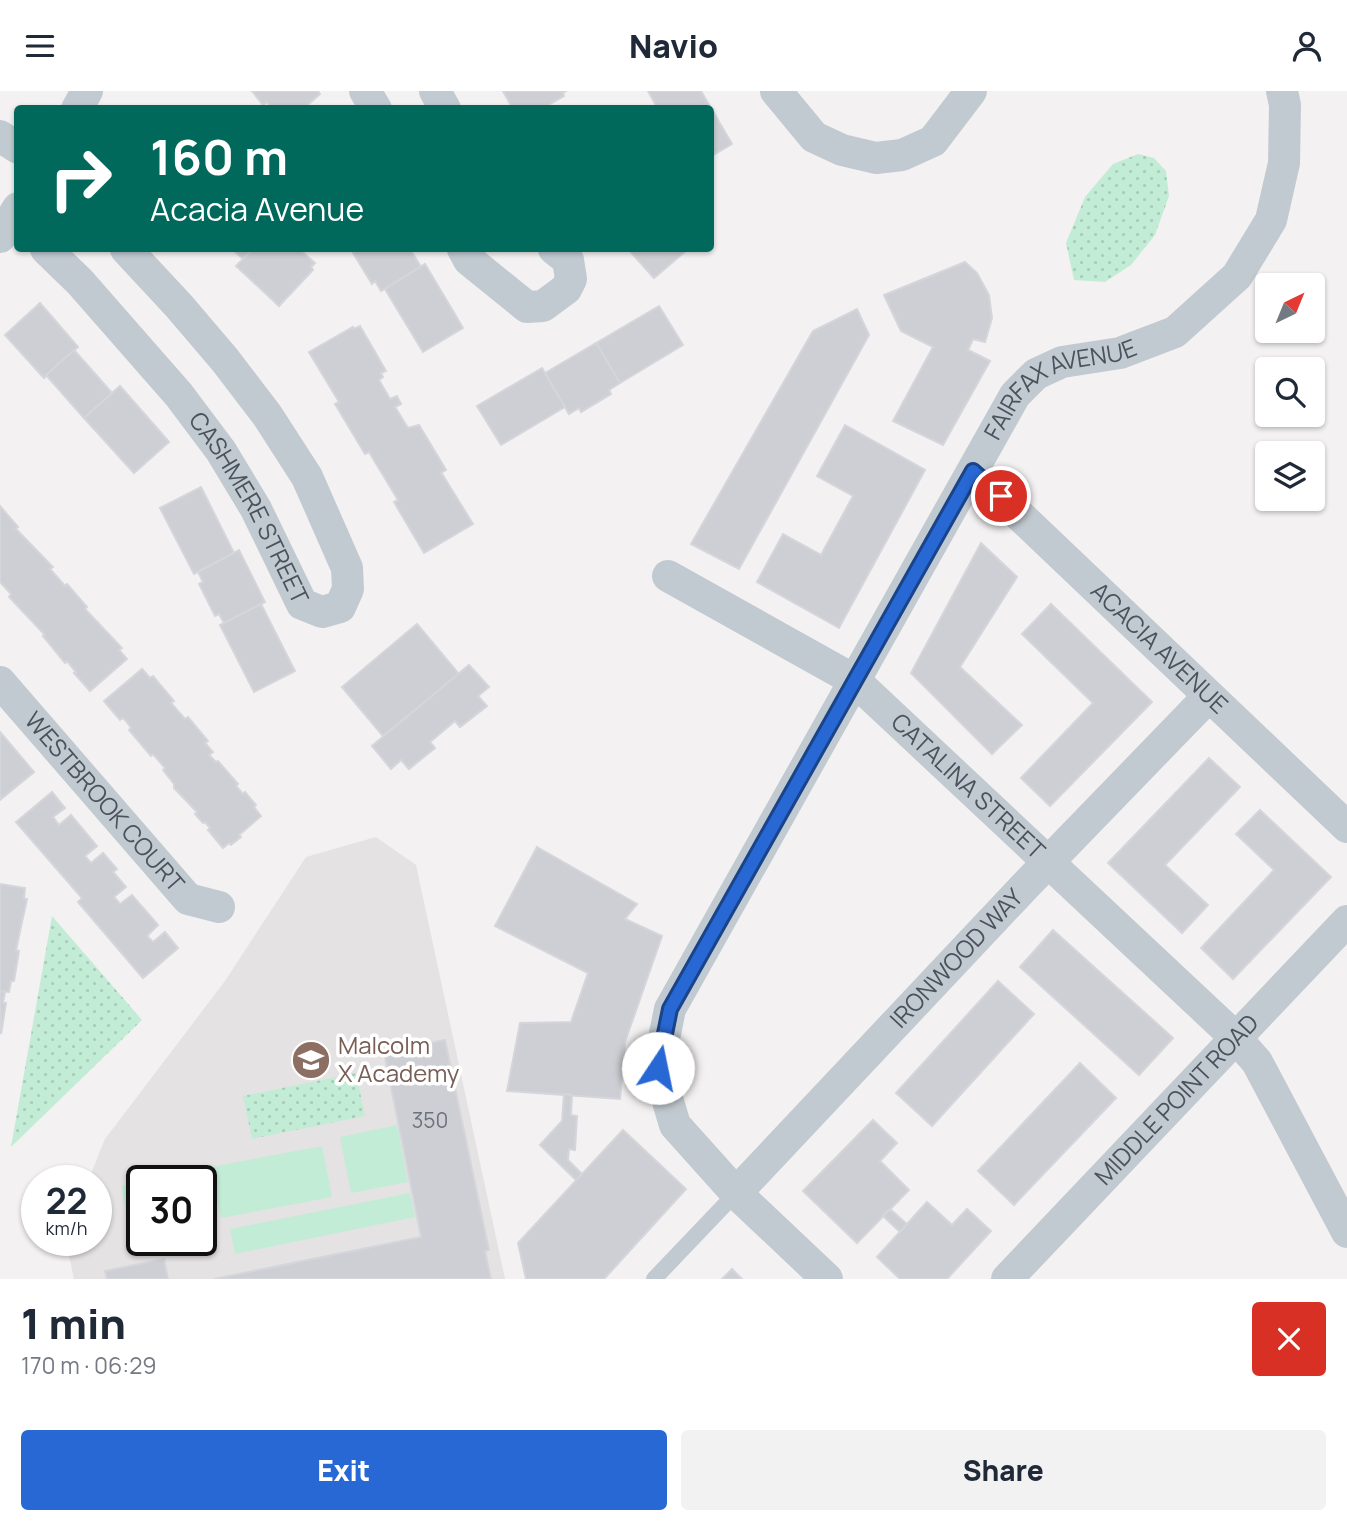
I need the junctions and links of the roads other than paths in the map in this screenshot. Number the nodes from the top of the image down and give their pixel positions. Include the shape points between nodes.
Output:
1 (776, 91) edge
2 (971, 91) edge
3 (1282, 91) edge
4 (49, 252) edge
5 (129, 252) edge
6 (465, 252) edge
7 (558, 252) edge
8 (973, 471) junction
9 (667, 576) dead end
10 (854, 681) junction
11 (0, 682) edge
12 (1209, 696) junction
13 (1347, 827) edge
14 (1049, 863) junction
15 (219, 907) dead end
16 (1347, 921) edge
17 (1236, 1038) junction
18 (736, 1193) junction
19 (1347, 1232) edge
20 (654, 1279) edge
21 (827, 1279) edge
22 (1007, 1279) edge

1 - 2 street via 814,137 876,158 902,155 933,141
3 - 8 street, FAIRFAX AVENUE via 1284,163 1271,220 1237,276 1175,332 1121,353 1062,362 1036,374 1015,395
4 - 5 street, CASHMERE STREET via 145,355 221,451 256,509 302,604 322,612 340,607 348,589 348,568 307,477 225,360
6 - 7 street via 527,307 543,306 566,289 571,279 568,260
8 - 10 street, FAIRFAX AVENUE
8 - 12 street, ACACIA AVENUE
9 - 10 street, CATALINA STREET
10 - 14 street, CATALINA STREET
10 - 18 street, FAIRFAX AVENUE via 670,1009 658,1068 675,1125
11 - 15 street, WESTBROOK COURT via 188,899
12 - 13 street, ACACIA AVENUE
12 - 14 street, IRONWOOD WAY
14 - 17 street, CATALINA STREET
14 - 18 street, IRONWOOD WAY
16 - 17 street, MIDDLE POINT ROAD
17 - 19 street, CATALINA STREET via 1257,1062
17 - 22 street, MIDDLE POINT ROAD
18 - 20 lane
18 - 21 street, FAIRFAX AVENUE

